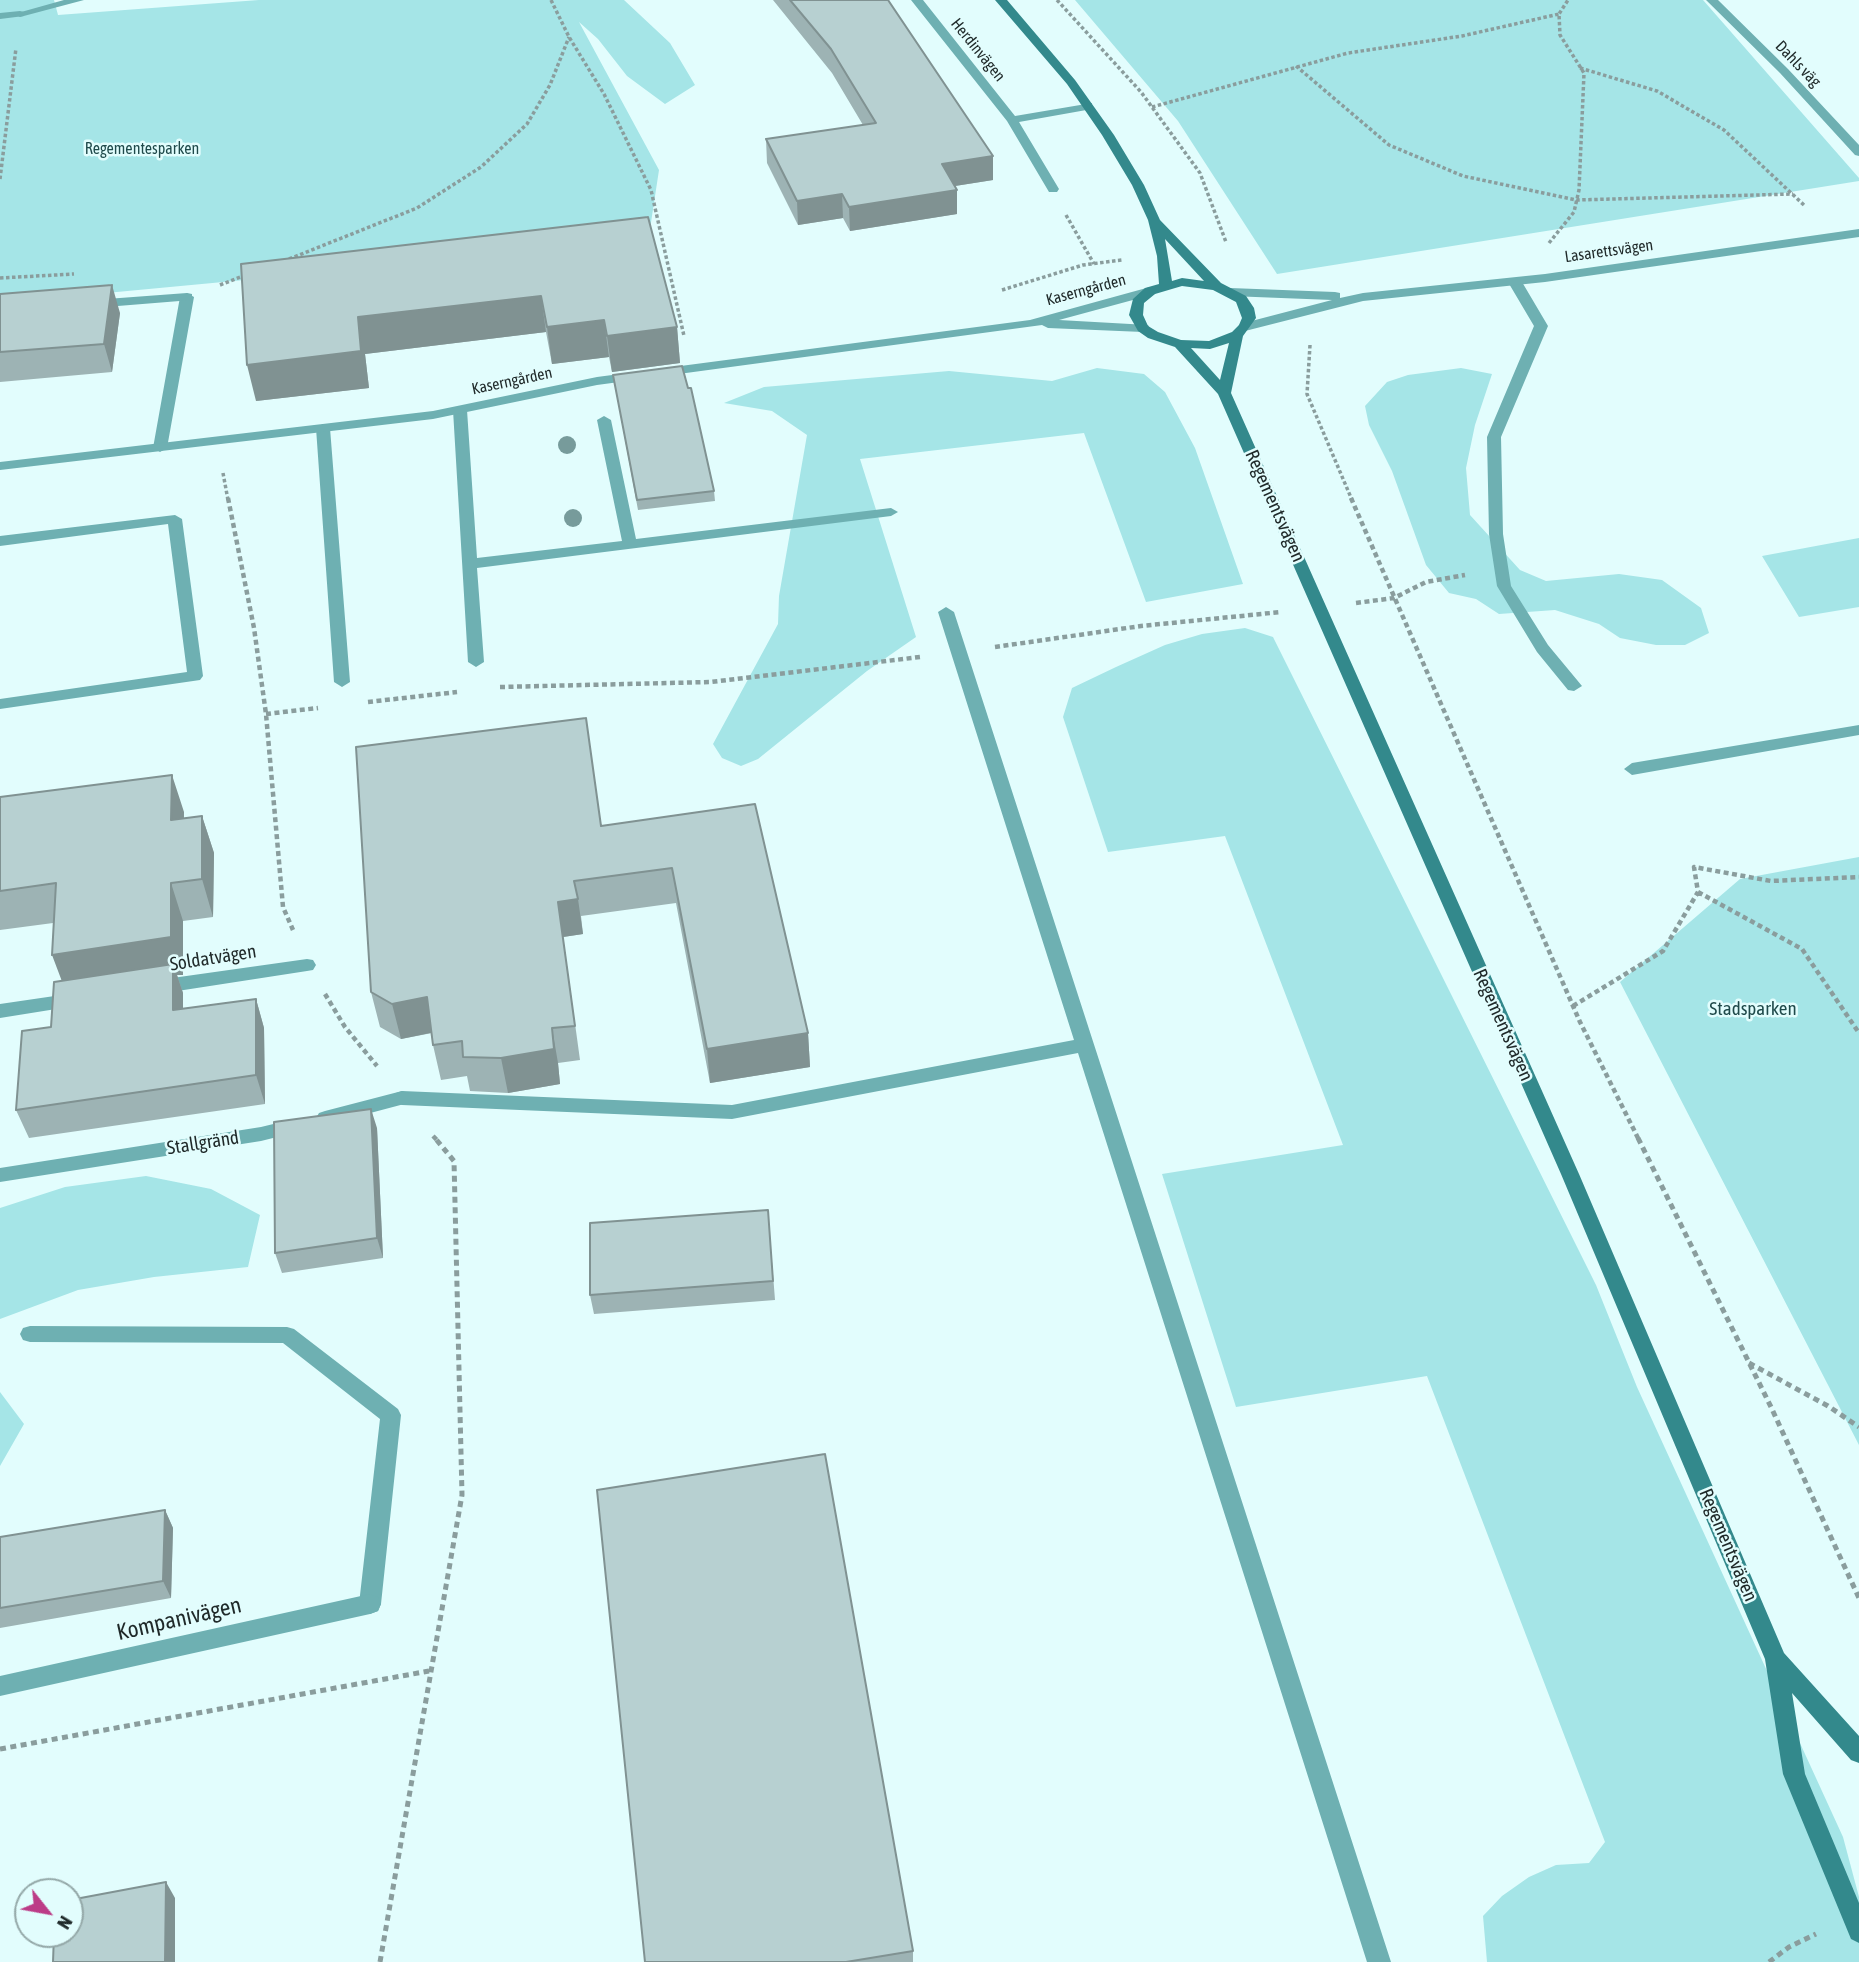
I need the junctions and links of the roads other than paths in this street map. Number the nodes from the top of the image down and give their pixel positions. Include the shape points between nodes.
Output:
1 (78, 0) edge
2 (917, 0) edge
3 (1001, 0) edge
4 (1712, 0) edge
5 (0, 16) edge
6 (1088, 106) junction
7 (1012, 120) junction
8 (1859, 152) edge
9 (1053, 190) road end
10 (1154, 220) junction
11 (1859, 233) edge
12 (1514, 282) junction
13 (1166, 285) junction
14 (1216, 286) junction
15 (1150, 290) junction
16 (1230, 292) junction
17 (1363, 297) junction
18 (80, 305) edge
19 (1031, 324) junction
20 (1143, 328) junction
21 (1241, 331) junction
22 (1180, 344) junction
23 (1224, 393) junction
24 (460, 410) junction
25 (604, 420) dead end
26 (323, 428) junction
27 (160, 447) junction
28 (0, 466) edge
29 (891, 512) dead end
30 (0, 541) edge
31 (630, 545) junction
32 (470, 564) junction
33 (946, 612) dead end
34 (476, 662) dead end
35 (342, 682) dead end
36 (1574, 686) dead end
37 (0, 704) edge
38 (1859, 730) edge
39 (1632, 769) dead end
40 (307, 965) road end
41 (147, 989) edge
42 (93, 997) edge
43 (0, 1011) edge
44 (1085, 1045) junction
45 (0, 1175) edge
46 (30, 1335) dead end
47 (1776, 1660) junction
48 (0, 1686) edge
49 (1859, 1752) edge
50 (1859, 1931) edge
51 (1379, 1962) edge

1 - 5 street
2 - 7 street, Herdinvägen
3 - 6 main road
4 - 8 street, Dahls väg
6 - 7 street
6 - 10 main road via 1138,185
7 - 9 street, Herdinvägen
10 - 13 main road
10 - 14 main road
11 - 12 street, Lasarettsvägen
12 - 17 street, Lasarettsvägen
12 - 36 street via 1541,326 1494,436 1496,534 1504,586 1542,648
13 - 14 main road
13 - 15 main road
14 - 16 main road
15 - 19 street, Kaserngården
15 - 20 main road via 1138,302 1136,315
16 - 17 street, Lasarettsvägen
16 - 21 main road via 1247,308 1249,318
17 - 21 street, Lasarettsvägen
18 - 27 street via 187,297
19 - 20 street, Kaserngården
19 - 24 street, Kaserngården via 597,381
20 - 22 main road
21 - 22 main road via 1210,345
21 - 23 main road
22 - 23 main road, Regementsvägen
23 - 47 main road, Regementsvägen via 1570,1174
24 - 26 street, Kaserngården
24 - 32 street
25 - 31 street
26 - 27 street, Kaserngården
26 - 35 street
27 - 28 street, Kaserngården
29 - 31 street
30 - 37 street via 175,519 195,676
31 - 32 street
32 - 34 street
33 - 44 street
38 - 39 street
40 - 41 street, Soldatvägen
42 - 43 street
44 - 45 street, Stallgränd via 732,1112 402,1098 261,1134
44 - 51 street
46 - 48 street, Kompanivägen via 287,1335 391,1415 370,1604
47 - 49 main road, Regementsvägen
47 - 50 main road, Regementsvägen via 1794,1774

